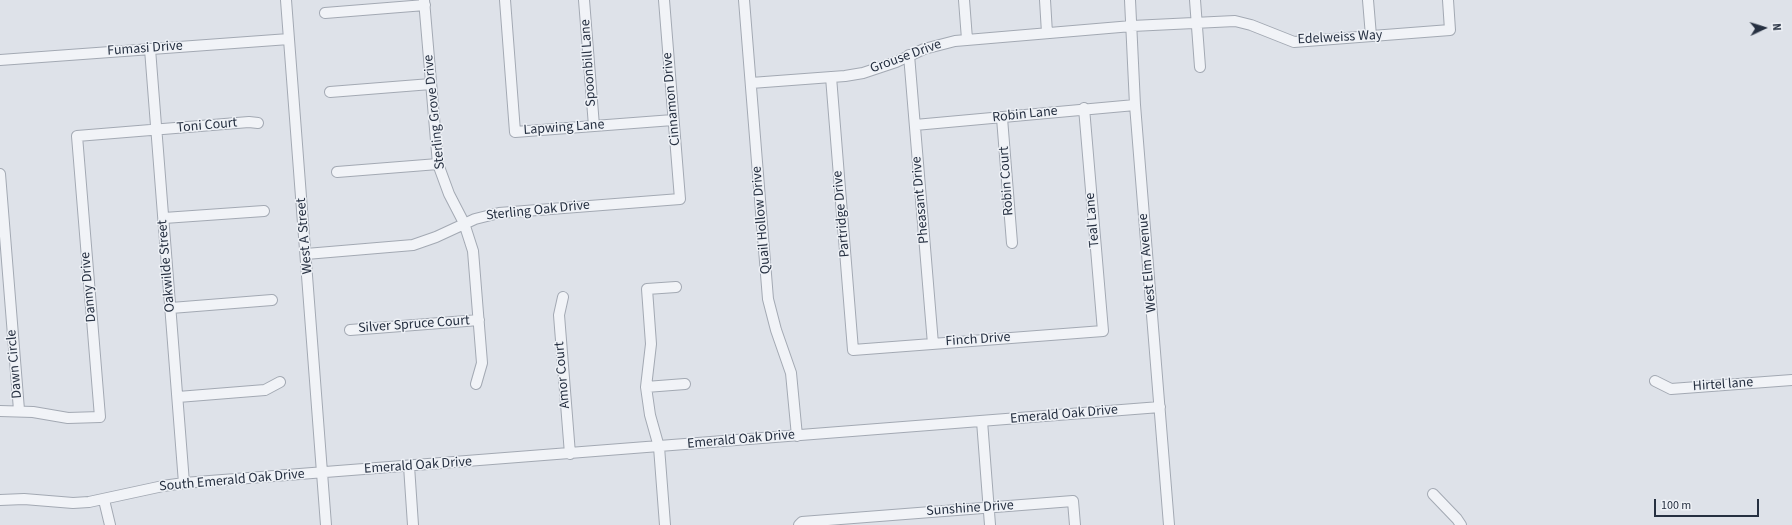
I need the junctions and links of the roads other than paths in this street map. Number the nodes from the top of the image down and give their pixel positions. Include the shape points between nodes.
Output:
1 (286, 0) edge
2 (505, 0) edge
3 (584, 0) edge
4 (664, 0) edge
5 (744, 0) edge
6 (964, 0) edge
7 (1045, 0) edge
8 (1130, 0) edge
9 (1195, 0) edge
10 (1368, 0) edge
11 (1448, 0) edge
12 (425, 3) edge
13 (325, 13) dead end
14 (1197, 22) junction
15 (1132, 26) junction
16 (1047, 33) junction
17 (1371, 36) junction
18 (289, 39) junction
19 (967, 39) junction
20 (150, 49) junction
21 (909, 55) junction
22 (0, 60) edge
23 (1200, 67) dead end
24 (831, 77) junction
25 (751, 82) junction
26 (431, 84) junction
27 (330, 92) dead end
28 (1135, 105) junction
29 (1084, 108) junction
30 (1002, 118) junction
31 (674, 120) junction
32 (258, 123) dead end
33 (915, 125) junction
34 (594, 126) junction
35 (157, 130) junction
36 (438, 164) junction
37 (337, 172) dead end
38 (0, 174) edge
39 (680, 199) joint
40 (264, 211) dead end
41 (164, 218) junction
42 (464, 223) junction
43 (1012, 243) dead end
44 (306, 254) junction
45 (676, 287) dead end
46 (563, 297) dead end
47 (272, 300) dead end
48 (171, 308) junction
49 (479, 320) junction
50 (350, 330) dead end
51 (1103, 331) joint
52 (933, 344) junction
53 (853, 350) joint
54 (1792, 380) edge
55 (1655, 381) dead end
56 (280, 382) dead end
57 (476, 384) dead end
58 (685, 384) dead end
59 (646, 387) junction
60 (178, 397) junction
61 (1160, 407) junction
62 (19, 410) junction
63 (0, 411) edge
64 (982, 421) junction
65 (797, 436) junction
66 (659, 447) junction
67 (570, 454) junction
68 (409, 466) junction
69 (322, 473) junction
70 (184, 483) junction
71 (1433, 494) dead end
72 (0, 500) edge
73 (104, 500) junction
74 (988, 508) junction
75 (903, 514) junction
76 (820, 523) edge
77 (110, 525) edge
78 (326, 525) edge
79 (414, 525) edge
80 (665, 525) edge
81 (799, 525) edge
82 (904, 525) edge
83 (990, 525) edge
84 (1075, 525) edge
85 (1169, 525) edge
86 (1461, 525) edge

1 - 18 street, West A Street
2 - 34 street, Lapwing Lane via 514,132
3 - 34 street, Spoonbill Lane
4 - 31 street, Cinnamon Drive
5 - 25 street, Quail Hollow Drive
6 - 19 street
7 - 16 street
8 - 15 street, West Elm Avenue
9 - 14 street
10 - 17 street
11 - 17 street, Edelweiss Way via 1450,30
12 - 13 street
12 - 26 street, Sterling Grove Drive
14 - 15 street, Edelweiss Way
14 - 17 street, Edelweiss Way via 1235,20 1294,42
14 - 23 street
15 - 16 street, Grouse Drive
15 - 28 street, West Elm Avenue
16 - 19 street, Grouse Drive
18 - 20 street, Fumasi Drive
18 - 44 street, West A Street
19 - 21 street, Grouse Drive via 940,44
20 - 22 street, Fumasi Drive
20 - 35 street, Oakwilde Street
21 - 24 street, Grouse Drive via 863,73
21 - 33 street, Pheasant Drive
24 - 25 street, Grouse Drive
24 - 53 street, Partridge Drive
25 - 65 street, Quail Hollow Drive via 768,299 791,373
26 - 27 street
26 - 36 street, Sterling Grove Drive
28 - 29 street, Robin Lane
28 - 61 street, West Elm Avenue
29 - 30 street, Robin Lane
29 - 51 street, Teal Lane
30 - 33 street, Robin Lane
30 - 43 street, Robin Court
31 - 34 street, Lapwing Lane
31 - 39 street, Cinnamon Drive
32 - 35 street, Toni Court
33 - 52 street, Pheasant Drive
35 - 41 street, Oakwilde Street
35 - 62 street, Danny Drive via 77,136 100,417 68,418
36 - 37 street
36 - 42 street, Sterling Grove Drive via 448,194
38 - 62 street, Dawn Circle
39 - 42 street, Sterling Oak Drive via 499,213
40 - 41 street
41 - 48 street, Oakwilde Street
42 - 44 street, Sterling Oak Drive via 412,245
42 - 49 street, Sterling Grove Drive via 473,251
44 - 69 street, West A Street
45 - 59 street via 647,289 651,344
46 - 67 street, Amor Court via 558,315
47 - 48 street
48 - 60 street, Oakwilde Street
49 - 50 street, Silver Spruce Court
49 - 57 street, Sterling Grove Drive via 482,363
51 - 52 street, Finch Drive
52 - 53 street, Finch Drive
54 - 55 street, Hirtel lane via 1670,389
56 - 60 street via 265,390
58 - 59 street
59 - 66 street via 650,415
60 - 70 street, Oakwilde Street
61 - 64 street, Emerald Oak Drive
61 - 85 street, West Elm Avenue
62 - 63 street, Danny Drive
64 - 65 street, Emerald Oak Drive
64 - 74 street
65 - 66 street, Emerald Oak Drive
66 - 67 street, Emerald Oak Drive
66 - 80 street
67 - 68 street, Emerald Oak Drive
68 - 69 street, Emerald Oak Drive
68 - 79 street
69 - 70 street, South Emerald Oak Drive
69 - 78 street, West A Street
70 - 73 street, South Emerald Oak Drive
71 - 86 street
72 - 73 street, South Emerald Oak Drive via 73,503
73 - 77 street
74 - 75 street, Sunshine Drive
74 - 83 street
74 - 84 street, Sunshine Drive via 1073,501
75 - 76 street, Sunshine Drive
75 - 82 street
76 - 81 street, Sunshine Drive via 802,522

